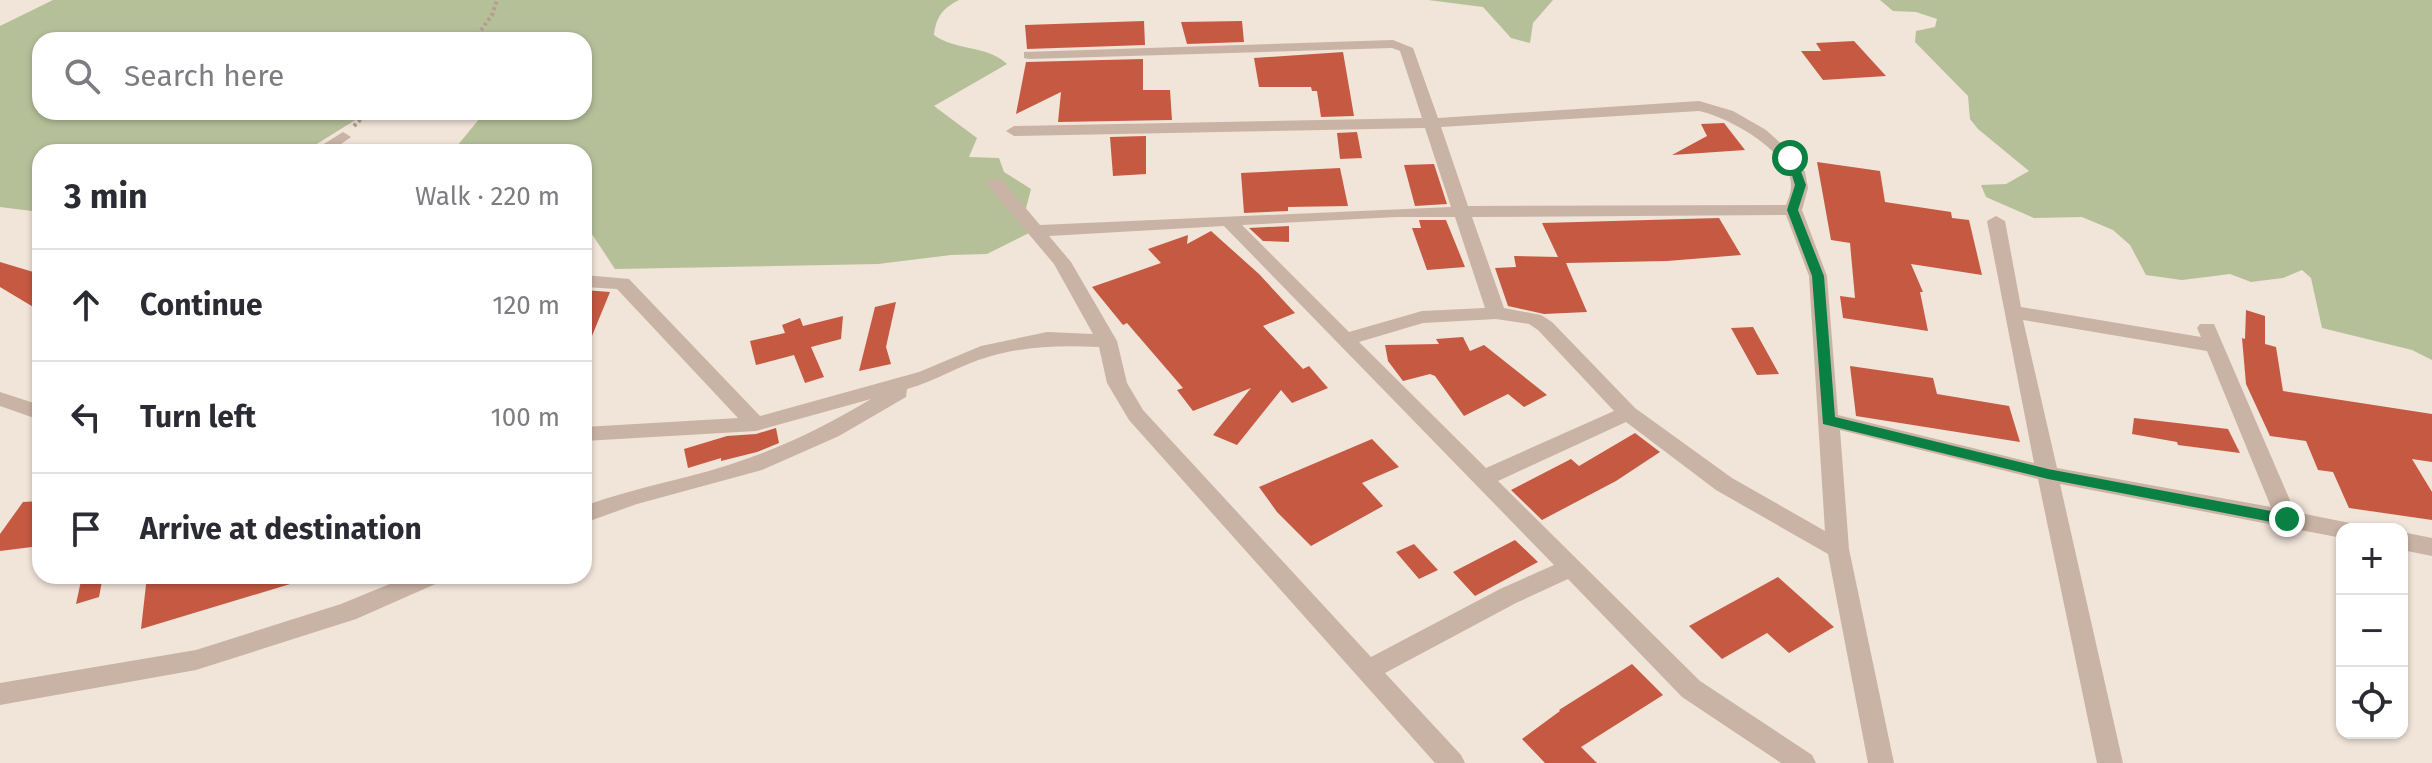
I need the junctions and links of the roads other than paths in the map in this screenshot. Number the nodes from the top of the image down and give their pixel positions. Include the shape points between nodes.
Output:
1 (1029, 55) dead end
2 (1433, 123) junction
3 (1014, 131) dead end
4 (343, 137) dead end
5 (332, 144) edge
6 (995, 183) dead end
7 (1793, 210) junction
8 (1464, 212) junction
9 (1228, 221) junction
10 (1996, 221) dead end
11 (1035, 231) junction
12 (592, 281) edge
13 (2012, 312) junction
14 (1496, 313) junction
15 (1347, 339) junction
16 (1107, 341) junction
17 (926, 377) junction
18 (0, 399) edge
19 (32, 410) edge
20 (1628, 413) junction
21 (1828, 420) junction
22 (756, 424) junction
23 (592, 434) edge
24 (2048, 474) junction
25 (1482, 479) junction
26 (592, 512) edge
27 (2287, 519) junction
28 (2336, 528) edge
29 (2408, 542) edge
30 (2432, 547) edge
31 (1838, 549) junction
32 (1573, 567) junction
33 (413, 584) edge
34 (1366, 671) junction
35 (0, 694) edge
36 (1452, 763) edge
37 (1803, 763) edge
38 (1881, 763) edge
39 (2110, 763) edge

1 - 2 street via 1393,44 1406,48
2 - 3 street
2 - 7 street via 1715,108 1790,158 1800,185
2 - 8 street
4 - 5 street
6 - 11 street
7 - 8 street
7 - 21 street via 1818,276
8 - 9 street
8 - 14 street
9 - 11 street
9 - 15 street
10 - 13 street
11 - 16 street via 1062,262
12 - 22 street via 622,283
13 - 24 street
13 - 27 street via 2212,337
14 - 15 street via 1422,317
14 - 20 street via 1545,326
15 - 25 street
16 - 17 street via 1047,338 981,352
16 - 34 street via 1117,383 1136,415
17 - 22 street
17 - 26 street via 832,431 754,465
18 - 19 street
20 - 25 street
20 - 31 street via 1724,484
21 - 24 street
21 - 31 street
22 - 23 street
24 - 27 street
24 - 39 street
25 - 32 street
27 - 28 street
29 - 30 street
31 - 38 street
32 - 34 street
32 - 37 street via 1691,689
33 - 35 street via 348,612 196,660
34 - 36 street

